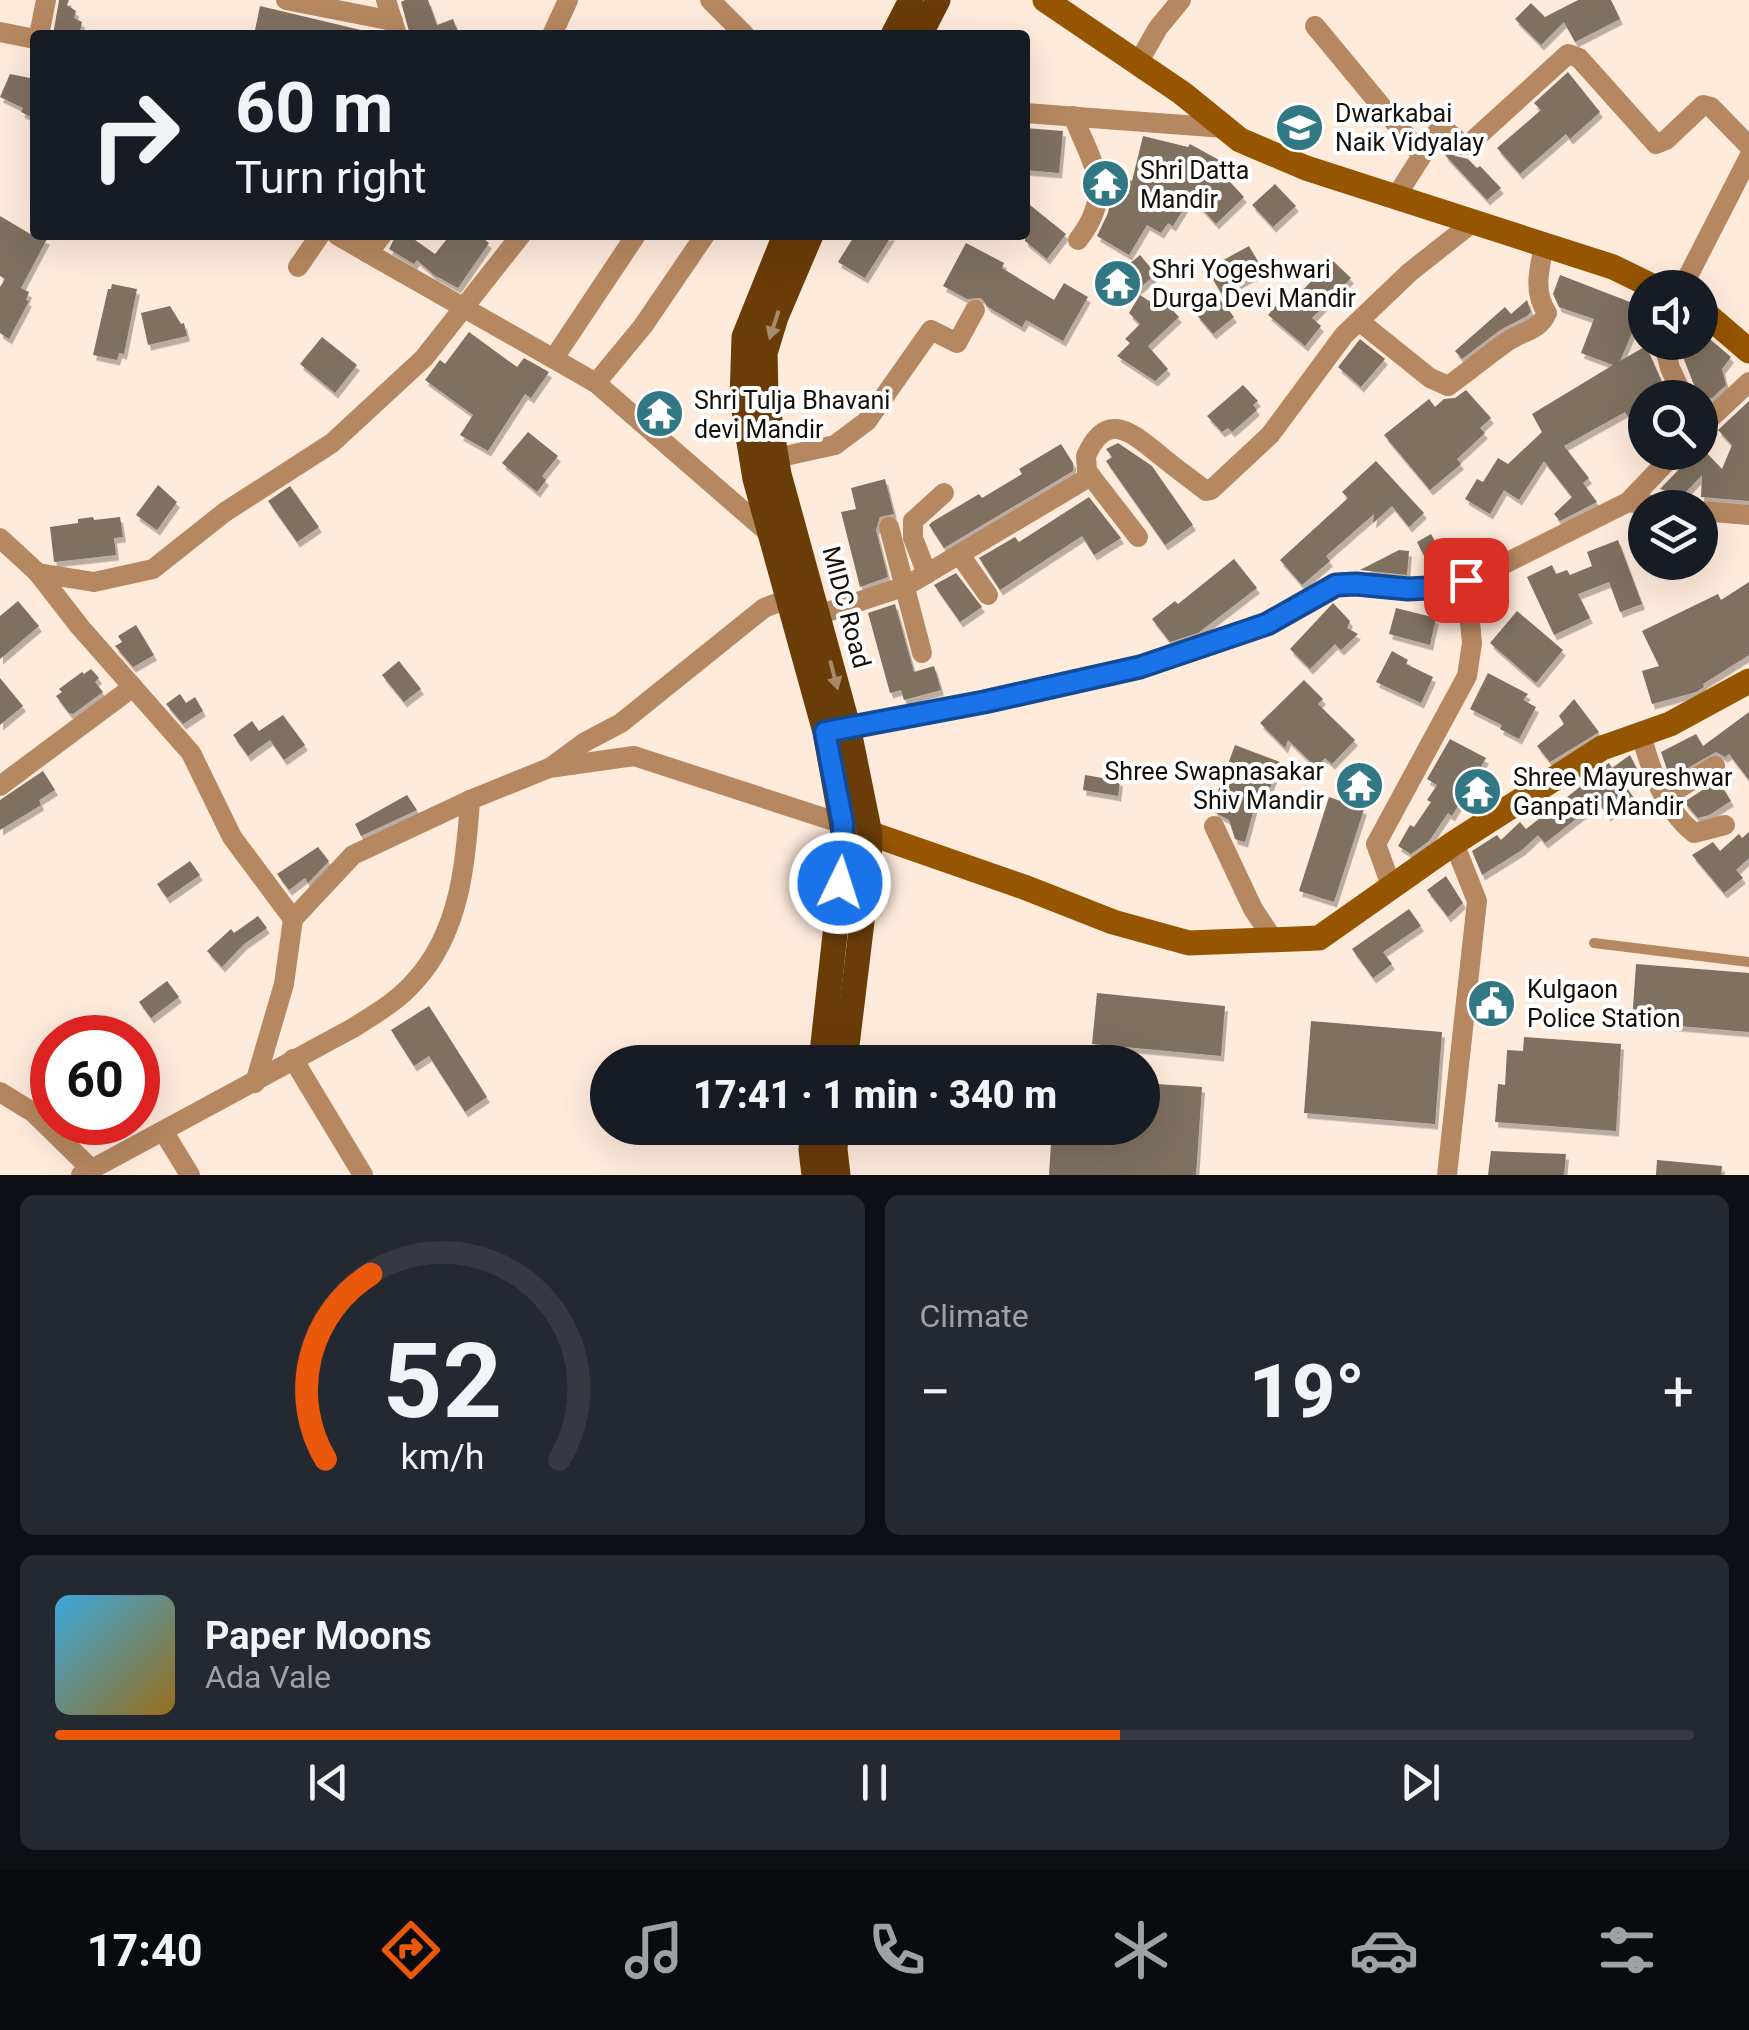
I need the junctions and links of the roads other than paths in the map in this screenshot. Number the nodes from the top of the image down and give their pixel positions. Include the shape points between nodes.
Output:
1 (46, 0) edge
2 (286, 0) edge
3 (386, 0) edge
4 (568, 0) edge
5 (710, 0) edge
6 (911, 0) edge
7 (938, 0) edge
8 (1044, 0) edge
9 (1181, 0) edge
10 (1315, 26) dead end
11 (395, 28) edge
12 (39, 30) edge
13 (554, 30) edge
14 (739, 30) edge
15 (896, 30) edge
16 (923, 30) edge
17 (0, 32) edge
18 (30, 36) edge
19 (1138, 63) junction
20 (1030, 113) edge
21 (1073, 116) junction
22 (1224, 128) junction
23 (1749, 146) edge
24 (1422, 154) junction
25 (1749, 157) edge
26 (1395, 198) junction
27 (1472, 224) junction
28 (317, 240) edge
29 (346, 240) edge
30 (378, 240) edge
31 (517, 240) edge
32 (633, 240) edge
33 (702, 240) edge
34 (783, 240) edge
35 (809, 240) edge
36 (1078, 240) dead end
37 (1544, 246) junction
38 (368, 253) junction
39 (298, 267) dead end
40 (1691, 270) edge
41 (1628, 274) edge
42 (464, 308) junction
43 (975, 310) dead end
44 (1359, 321) junction
45 (1718, 324) edge
46 (1749, 351) edge
47 (554, 358) junction
48 (1749, 382) edge
49 (596, 383) junction
50 (1718, 411) edge
51 (776, 458) junction
52 (1659, 470) edge
53 (1091, 476) junction
54 (1640, 490) edge
55 (944, 493) dead end
56 (1628, 502) edge
57 (1718, 512) edge
58 (1749, 516) edge
59 (888, 527) dead end
60 (772, 536) junction
61 (1138, 536) dead end
62 (0, 538) edge
63 (960, 555) junction
64 (38, 574) junction
65 (927, 574) junction
66 (1466, 580) junction
67 (906, 586) junction
68 (988, 595) dead end
69 (806, 601) junction
70 (922, 653) dead end
71 (133, 687) junction
72 (1745, 690) edge
73 (836, 729) junction
74 (1642, 734) junction
75 (1715, 766) dead end
76 (549, 768) junction
77 (0, 786) edge
78 (1665, 796) junction
79 (470, 800) junction
80 (843, 824) junction
81 (1724, 825) dead end
82 (1214, 826) dead end
83 (870, 834) junction
84 (1454, 843) junction
85 (1392, 888) junction
86 (294, 919) junction
87 (1273, 939) junction
88 (1594, 944) dead end
89 (1749, 962) edge
90 (842, 976) junction
91 (825, 1045) edge
92 (844, 1045) edge
93 (294, 1058) junction
94 (254, 1083) junction
95 (0, 1092) edge
96 (164, 1131) junction
97 (811, 1145) edge
98 (835, 1145) edge
99 (86, 1172) edge
100 (190, 1175) edge
101 (363, 1175) edge
102 (814, 1175) edge
103 (838, 1175) edge
104 (1447, 1175) edge

1 - 12 street
2 - 11 street
3 - 11 street
4 - 13 street
5 - 14 street
6 - 15 main road
7 - 16 main road
8 - 19 street
9 - 19 street
10 - 24 street
17 - 18 street
19 - 22 street
20 - 21 street
21 - 22 street
21 - 36 street via 1098,194 1096,216
22 - 26 street via 1306,168
23 - 24 street via 1703,105 1656,144 1579,58 1568,54 1468,144 1440,129
24 - 26 street
25 - 40 street
26 - 27 street
27 - 37 street
27 - 44 street
28 - 39 street
29 - 38 street
30 - 38 street
31 - 42 street
32 - 47 street
33 - 49 street
34 - 60 main road, MIDC Road via 753,309 741,362 756,478
35 -> 51 main road, MIDC Road via 765,353
37 - 41 street
37 - 44 street via 1538,278 1544,320 1448,386
38 - 42 street
42 - 47 street
42 - 64 street via 424,358 332,443 225,512 153,570 94,582
43 - 51 street via 957,343 931,330 867,420 835,445
44 - 53 street via 1270,435 1211,490 1125,429 1108,430 1094,442 1085,463
45 - 46 street
47 - 49 street
48 - 50 street
49 - 60 street
51 - 69 main road, MIDC Road
52 - 54 street
53 - 61 street
53 - 63 street
55 - 65 street via 913,521
56 - 66 street
57 - 58 street
59 - 67 street
60 - 69 main road, MIDC Road
62 - 64 street
63 - 65 street
63 - 68 street
64 - 71 street
65 - 67 street
66 - 73 street via 1408,589 1336,585 1267,624 1140,667
66 - 85 street via 1472,643 1467,676 1376,844
67 - 69 street
67 - 70 street
69 - 73 main road, MIDC Road
69 - 76 street via 764,608 621,723
71 - 77 street
71 - 86 street via 191,753 232,837
72 - 74 street
73 - 80 main road, MIDC Road
73 - 83 main road, MIDC Road
74 - 78 street via 1652,778
74 - 84 street via 1602,748
75 - 78 street
76 - 79 street
76 - 80 street via 634,756
78 - 81 street via 1694,832
79 - 86 street via 353,854
79 - 93 street via 459,892 433,957 389,1004
80 - 83 street
80 - 90 main road, MIDC Road
82 - 87 street
83 - 87 street via 1190,943
83 - 90 main road, MIDC Road
84 - 85 street
84 - 104 street via 1477,901
85 - 87 street via 1320,938
86 - 94 street via 284,984
88 - 89 lane
90 - 91 main road, MIDC Road
90 - 92 main road, MIDC Road
93 - 94 street
93 - 101 street
94 - 96 street
95 - 99 street via 34,1112
96 - 99 street
96 - 100 street
97 - 102 main road
98 - 103 main road

